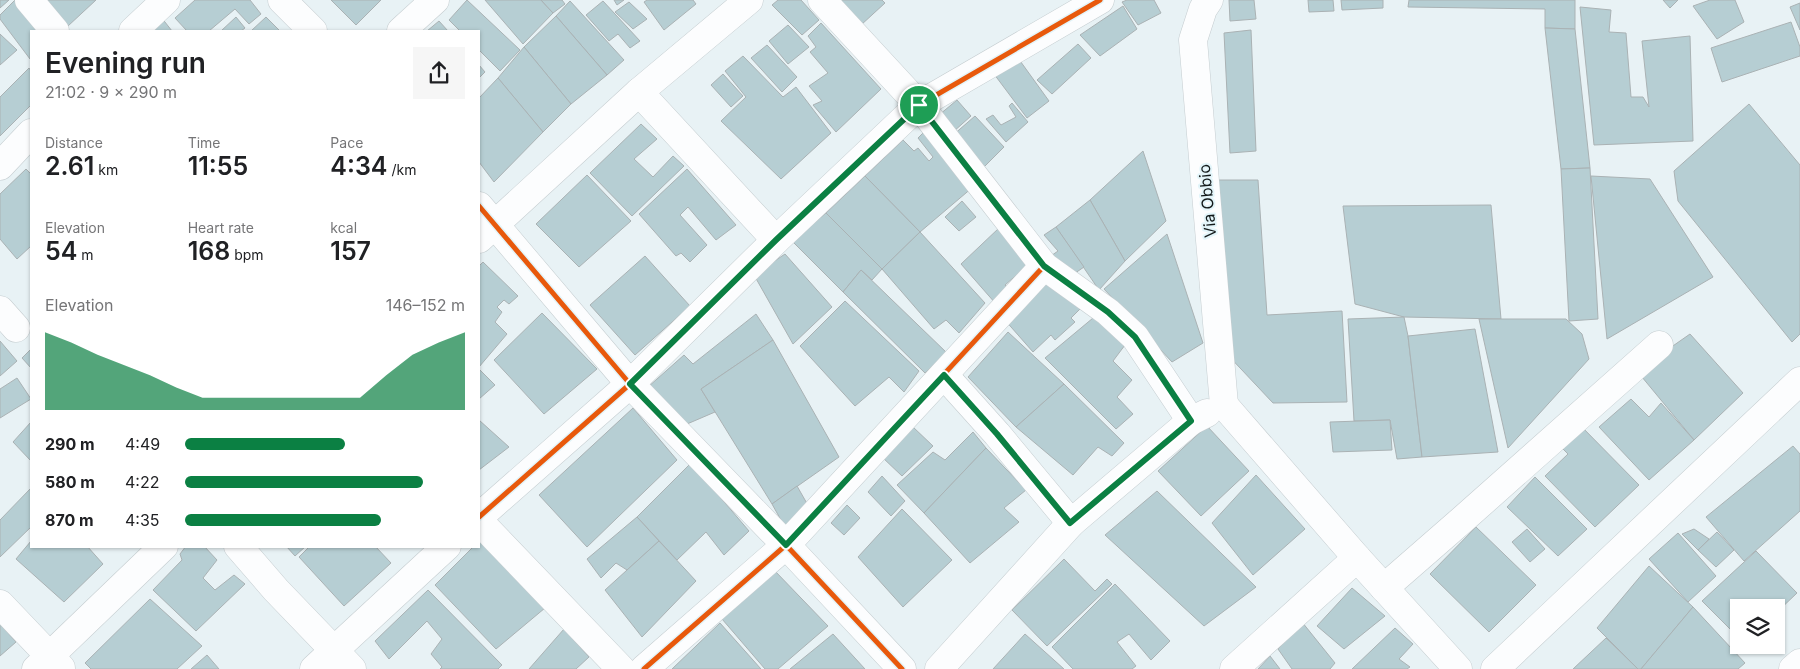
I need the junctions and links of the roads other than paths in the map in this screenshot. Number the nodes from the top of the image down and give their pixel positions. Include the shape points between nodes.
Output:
1 (29, 0) edge
2 (166, 0) edge
3 (282, 0) edge
4 (435, 0) edge
5 (749, 0) edge
6 (822, 0) edge
7 (1100, 0) edge
8 (1210, 0) edge
9 (54, 30) edge
10 (135, 30) edge
11 (312, 30) edge
12 (402, 30) edge
13 (639, 92) junction
14 (919, 105) junction
15 (30, 134) edge
16 (0, 166) edge
17 (484, 223) edge
18 (776, 240) junction
19 (1044, 266) junction
20 (1659, 344) dead end
21 (944, 375) junction
22 (630, 384) junction
23 (1795, 396) edge
24 (1224, 405) junction
25 (1191, 421) junction
26 (480, 516) edge
27 (480, 523) edge
28 (1070, 523) junction
29 (786, 545) junction
30 (162, 548) edge
31 (240, 548) edge
32 (445, 548) edge
33 (1357, 558) junction
34 (1384, 588) junction
35 (0, 604) edge
36 (342, 660) edge
37 (1800, 663) edge
38 (49, 665) edge
39 (314, 669) edge
40 (621, 669) edge
41 (644, 669) edge
42 (902, 669) edge
43 (939, 669) edge
44 (1234, 669) edge
45 (1458, 669) edge
46 (1495, 669) edge
47 (1793, 669) edge

1 - 9 street
2 - 10 street
3 - 11 street
4 - 12 street
5 - 13 street
6 - 14 street
7 - 14 street
8 - 24 street, Via Obbio via 1203,9 1193,40
13 - 17 street
13 - 18 street
14 - 18 street
14 - 19 street
15 - 16 street
17 - 22 street
18 - 22 street
19 - 21 street
19 - 25 street via 1108,312 1135,337
20 - 34 street
21 - 28 street
21 - 29 street
22 - 26 street
22 - 29 street
23 - 46 street
24 - 25 street
24 - 33 street
25 - 28 street
27 - 40 street
28 - 43 street
29 - 41 street
29 - 42 street
30 - 38 street
31 - 36 street
32 - 36 street
33 - 34 street
33 - 44 street
34 - 45 street
35 - 38 street
36 - 39 street
37 - 47 street

